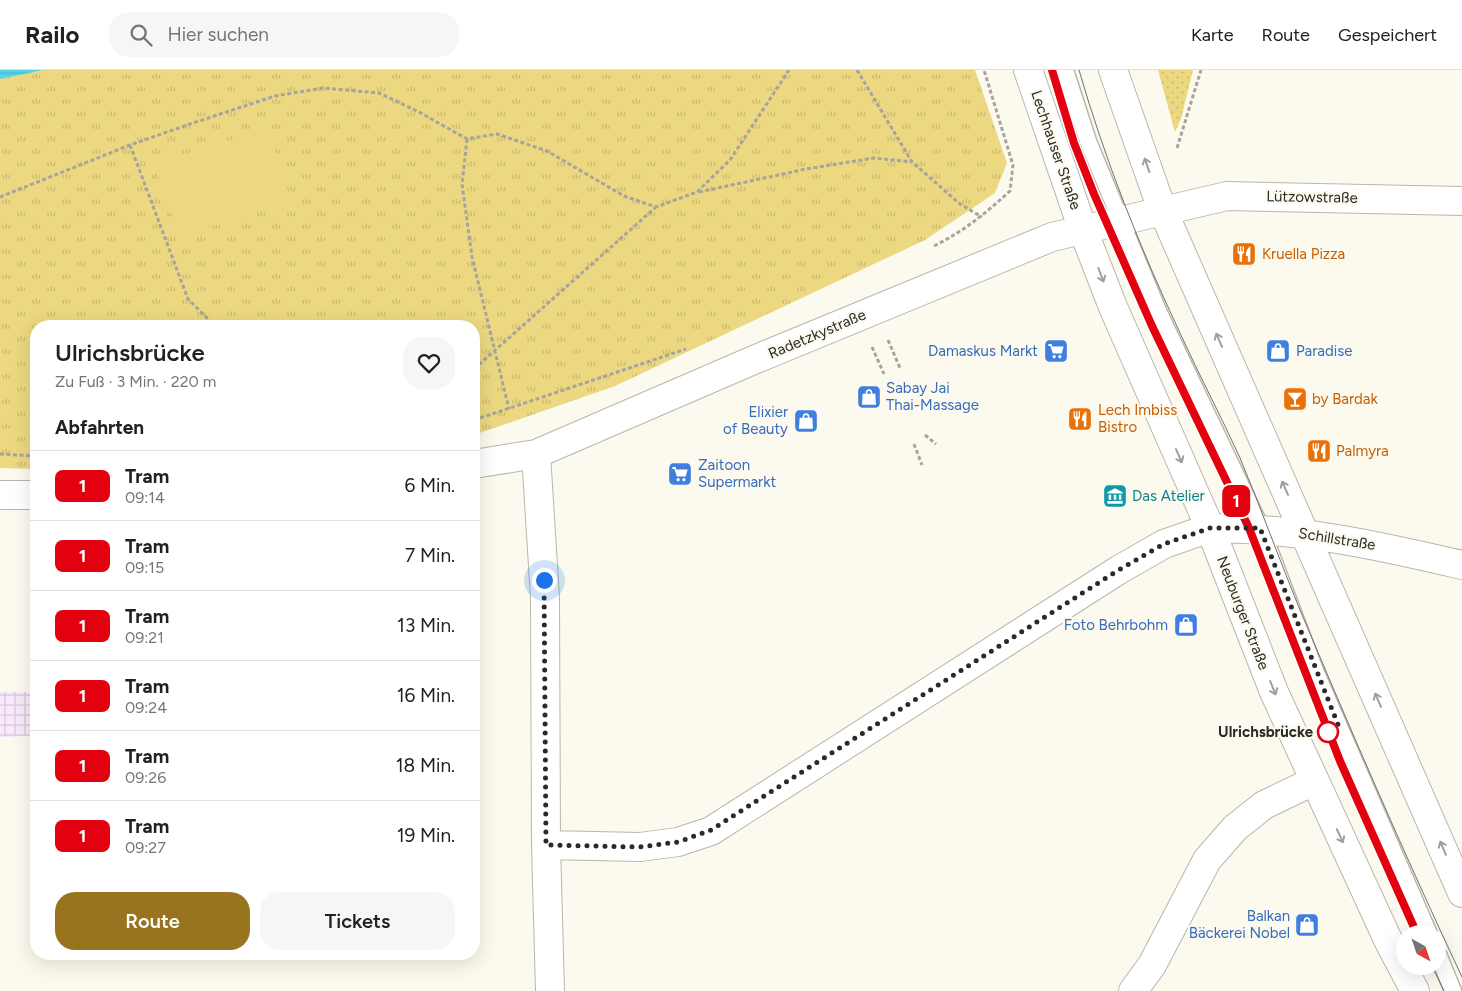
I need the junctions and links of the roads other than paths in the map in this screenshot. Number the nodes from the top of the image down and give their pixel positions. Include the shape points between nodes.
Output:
1 (1028, 70) edge
2 (1065, 70) edge
3 (1113, 70) edge
4 (1462, 201) edge
5 (1163, 211) junction
6 (1122, 220) junction
7 (1083, 230) junction
8 (536, 454) junction
9 (480, 463) edge
10 (0, 495) edge
11 (30, 496) edge
12 (1210, 528) junction
13 (1260, 528) junction
14 (1304, 533) junction
15 (1462, 565) edge
16 (1314, 781) junction
17 (546, 845) junction
18 (1462, 893) edge
19 (1424, 925) edge
20 (1446, 974) edge
21 (550, 991) edge
22 (1133, 991) edge
23 (1415, 991) edge
24 (1453, 991) edge

1 - 7 street, Lechhauser Straße
2 - 6 lane via 1088,141
5 -> 3 street
4 - 5 street, Lützowstraße via 1227,196
5 - 6 street, Radetzkystraße
14 -> 5 street
6 - 7 street, Radetzkystraße
6 - 13 lane via 1159,313
7 - 8 street, Radetzkystraße via 1030,245
7 -> 12 street, Neuburger Straße via 1113,307
8 - 9 street, Radetzkystraße
8 - 17 street via 545,598
10 - 11 street
12 - 13 street, Schillstraße
12 -> 16 street, Neuburger Straße via 1274,692
12 - 17 street, Schillstraße via 1164,544 1117,571 711,830 678,842 640,847
13 - 14 street, Schillstraße
13 - 19 lane via 1316,673
14 - 15 street, Schillstraße
18 -> 14 street
16 - 22 street via 1264,805 1235,828 1207,860 1152,965
16 -> 23 street, Neuburger Straße
17 - 21 street
20 - 24 lane

